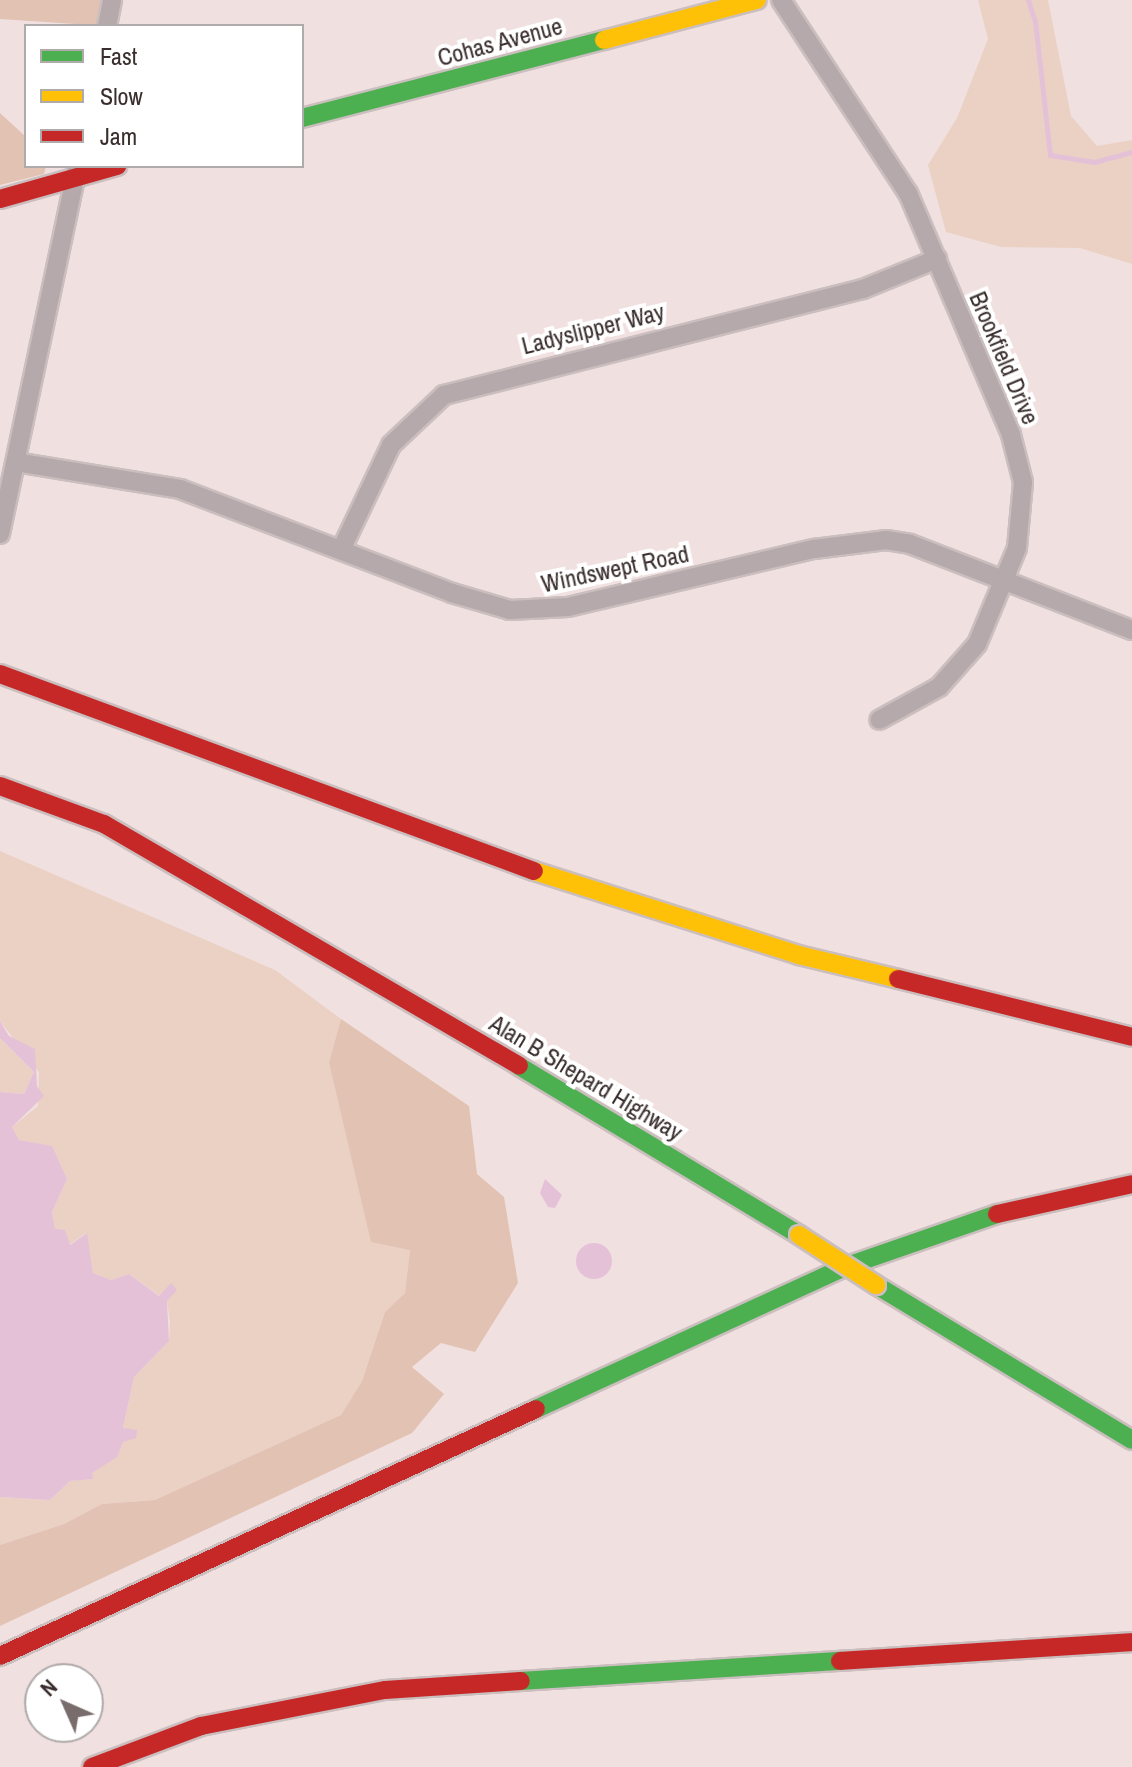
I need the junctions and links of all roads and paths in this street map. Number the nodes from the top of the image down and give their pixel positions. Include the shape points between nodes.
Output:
1 (112, 0) edge
2 (757, 0) edge
3 (781, 0) edge
4 (107, 24) edge
5 (304, 117) edge
6 (101, 168) edge
7 (77, 171) edge
8 (0, 199) edge
9 (937, 259) junction
10 (16, 462) junction
11 (0, 534) edge
12 (341, 550) junction
13 (1005, 579) junction
14 (1132, 630) edge
15 (0, 674) edge
16 (879, 720) dead end
17 (0, 786) edge
18 (1132, 1037) edge
19 (1132, 1184) edge
20 (1132, 1440) edge
21 (1132, 1642) edge
22 (0, 1656) edge
23 (92, 1767) edge

1 - 4 street
2 - 5 main road, Cohas Avenue
3 - 9 street, Brookfield Drive via 896,172
6 - 7 main road
7 - 8 main road
7 - 10 street
9 - 12 street, Ladyslipper Way via 863,289 444,395 391,445
9 - 13 street, Brookfield Drive via 1019,458 1022,525
10 - 11 street
10 - 12 street, Windswept Road via 180,489
12 - 13 street, Windswept Road via 510,610 568,607 861,541 910,544
13 - 14 street, Windswept Road
13 - 16 street, Brookfield Drive via 982,635 953,674 924,698
15 - 18 main road via 599,895 799,955
17 - 20 main road, Alan B Shepard Highway, bridge via 104,824 392,989
19 - 22 main road via 1002,1212 859,1261
21 - 23 main road via 385,1690 217,1722

